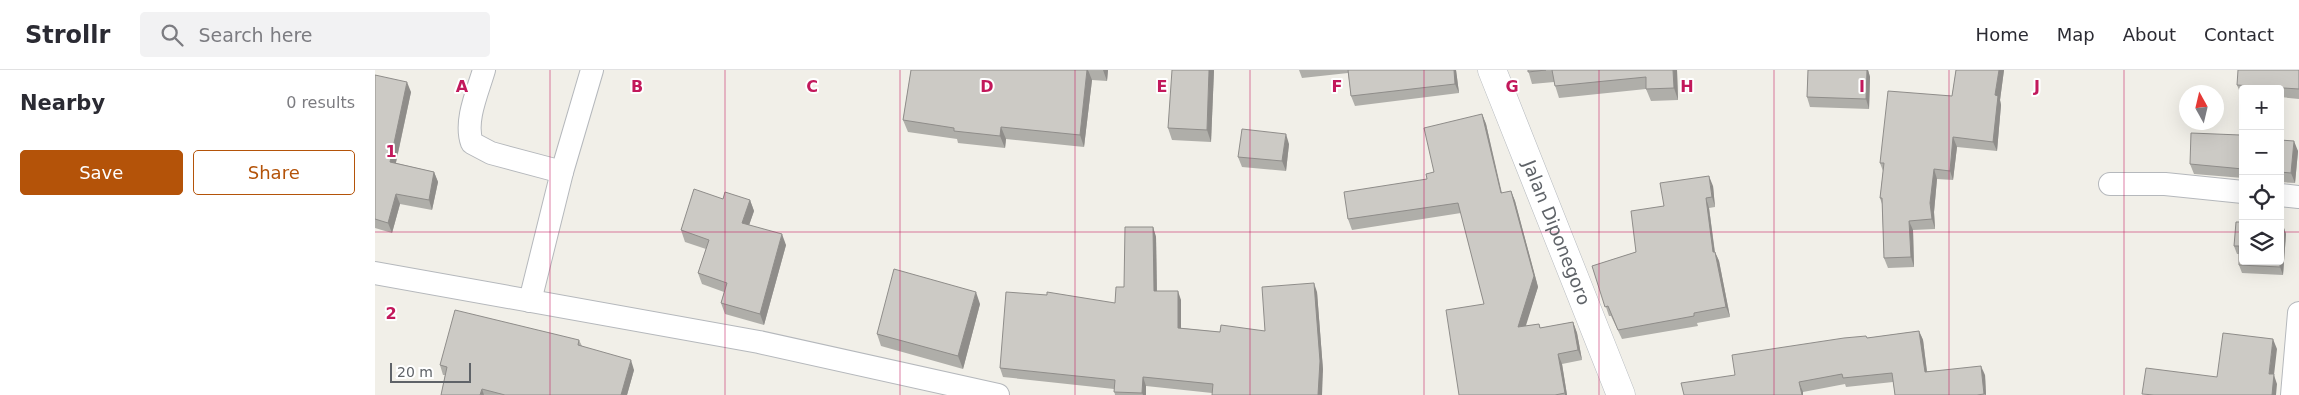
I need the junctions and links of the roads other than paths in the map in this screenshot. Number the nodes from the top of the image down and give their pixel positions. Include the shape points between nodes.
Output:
1 (484, 70) edge
2 (592, 70) edge
3 (1492, 70) edge
4 (562, 172) junction
5 (2110, 184) dead end
6 (2239, 192) edge
7 (2284, 195) edge
8 (2299, 197) edge
9 (375, 273) edge
10 (530, 301) junction
11 (2299, 313) edge
12 (998, 395) edge
13 (1621, 395) edge
14 (2292, 395) edge

1 - 4 street via 471,119 469,134 472,142 491,153
2 - 4 street
3 - 13 main road, Jalan Diponegoro
4 - 10 street
5 - 6 street via 2165,184
7 - 8 street
9 - 10 street
10 - 12 street via 759,342
11 - 14 street

